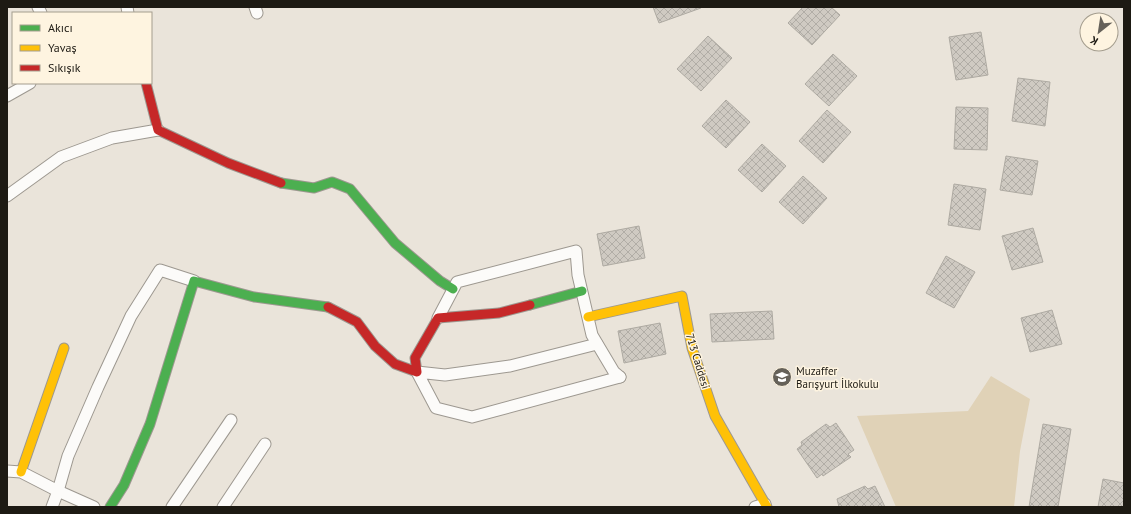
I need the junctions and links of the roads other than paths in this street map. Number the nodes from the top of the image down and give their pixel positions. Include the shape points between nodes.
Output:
1 (28, 84) edge
2 (146, 84) edge
3 (7, 96) edge
4 (158, 130) junction
5 (7, 196) edge
6 (194, 282) junction
7 (453, 289) junction
8 (582, 291) junction
9 (588, 317) junction
10 (438, 318) junction
11 (597, 344) junction
12 (64, 348) dead end
13 (417, 372) junction
14 (231, 420) dead end
15 (265, 444) dead end
16 (7, 471) edge
17 (21, 472) junction
18 (58, 491) junction
19 (762, 506) edge
20 (52, 507) edge
21 (94, 507) edge
22 (110, 507) edge
23 (172, 507) edge
24 (223, 507) edge

1 - 3 street
2 - 4 street
4 - 5 street via 112,138 61,157
4 - 7 street via 228,163 282,183 314,188 332,182 350,189 395,243
6 - 13 street via 254,297 325,306 357,322 375,346 395,364
6 - 18 street via 160,270 132,316 98,387 68,456
6 - 22 street via 150,424 124,485
7 - 8 street via 457,282 576,251
7 - 10 street
8 - 9 street
8 - 10 street via 498,313
9 - 11 street
9 - 19 street, 713 Caddesi via 682,296 692,348 715,416
10 - 13 street via 415,358
11 - 13 street via 510,366 445,375
11 - 13 street via 614,372 620,377 472,417 436,408
12 - 17 street
14 - 23 street
15 - 24 street
16 - 17 street
17 - 18 street
18 - 20 street
18 - 21 street

